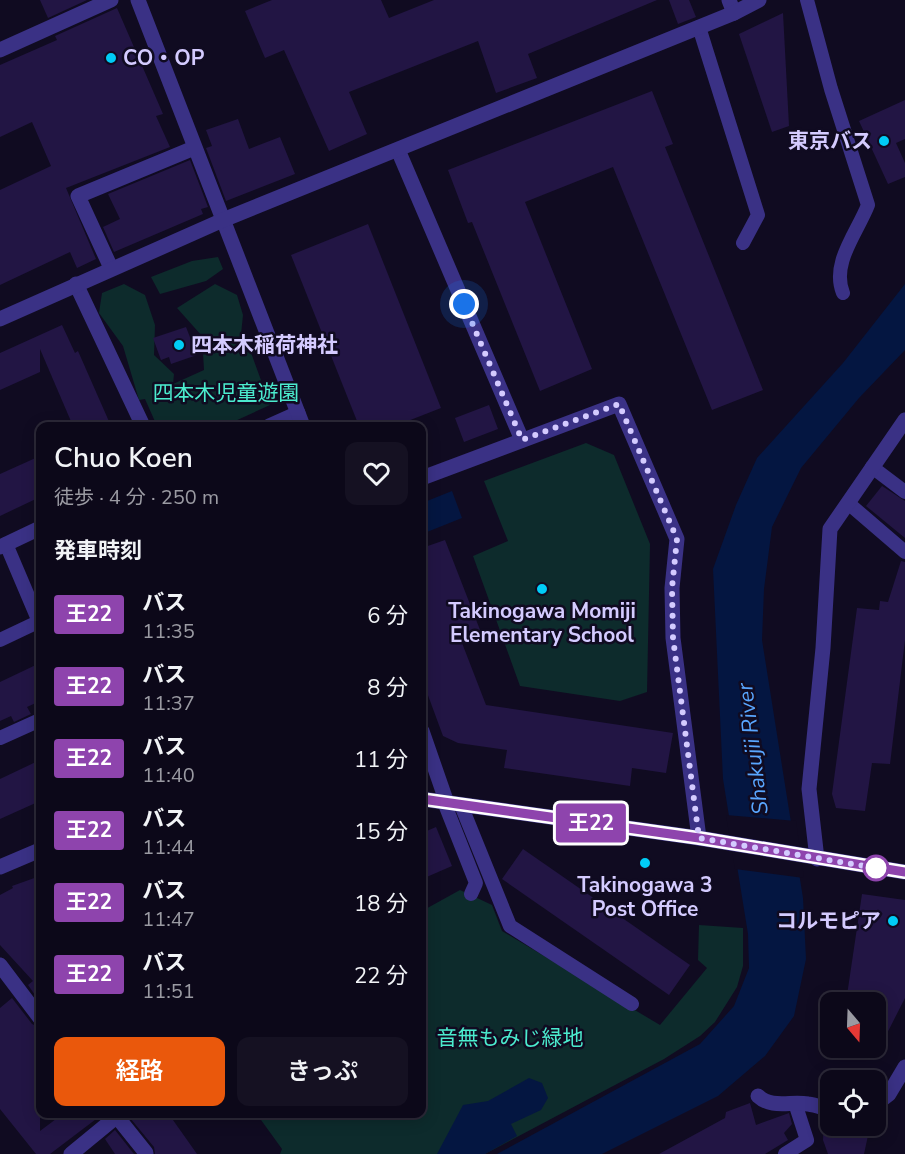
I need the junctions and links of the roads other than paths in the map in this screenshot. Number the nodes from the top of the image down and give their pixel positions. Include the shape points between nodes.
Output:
1 (111, 0) edge
2 (138, 0) edge
3 (759, 0) edge
4 (807, 0) edge
5 (732, 6) edge
6 (699, 27) junction
7 (0, 50) edge
8 (194, 148) junction
9 (398, 150) junction
10 (223, 220) junction
11 (743, 243) dead end
12 (111, 268) junction
13 (76, 284) junction
14 (843, 293) dead end
15 (0, 319) edge
16 (301, 419) edge
17 (905, 420) edge
18 (141, 422) edge
19 (522, 440) junction
20 (872, 467) junction
21 (426, 476) edge
22 (905, 492) edge
23 (848, 503) junction
24 (36, 530) edge
25 (3, 545) edge
26 (905, 552) edge
27 (36, 615) edge
28 (36, 625) edge
29 (0, 640) edge
30 (36, 722) edge
31 (0, 738) edge
32 (426, 741) edge
33 (426, 800) edge
34 (450, 803) junction
35 (699, 838) junction
36 (36, 852) edge
37 (817, 859) junction
38 (0, 867) edge
39 (905, 872) edge
40 (471, 894) dead end
41 (0, 965) edge
42 (632, 1004) dead end
43 (36, 1013) edge
44 (905, 1067) edge
45 (758, 1096) dead end
46 (886, 1096) edge
47 (795, 1103) junction
48 (820, 1108) edge
49 (112, 1118) edge
50 (117, 1118) edge
51 (71, 1154) edge
52 (146, 1154) edge
53 (785, 1154) edge

1 - 7 street
2 - 8 street
3 - 5 street
4 - 14 lane via 868,205 841,263 839,284
5 - 6 street
6 - 9 street
6 - 11 lane via 758,215
8 - 10 street
8 - 12 street via 78,196
9 - 10 street
9 - 19 street
10 - 12 street
10 - 16 street
12 - 13 street
13 - 15 street
13 - 18 street
17 - 20 street
19 - 21 street
19 - 35 street via 619,404 677,539 672,588 673,638
20 - 22 lane
20 - 23 street
23 - 26 lane
23 - 37 street via 830,529 823,648 808,789
24 - 25 street
25 - 27 lane
28 - 29 lane
30 - 31 lane
32 - 34 street
33 - 34 street
34 - 35 street
34 - 40 lane via 476,883
34 - 42 lane via 510,926
35 - 37 street
36 - 38 street
37 - 39 street
41 - 43 street
44 - 46 street
45 - 47 street via 785,1105
47 - 48 street
47 - 53 lane via 807,1140
49 - 51 street
50 - 52 street

